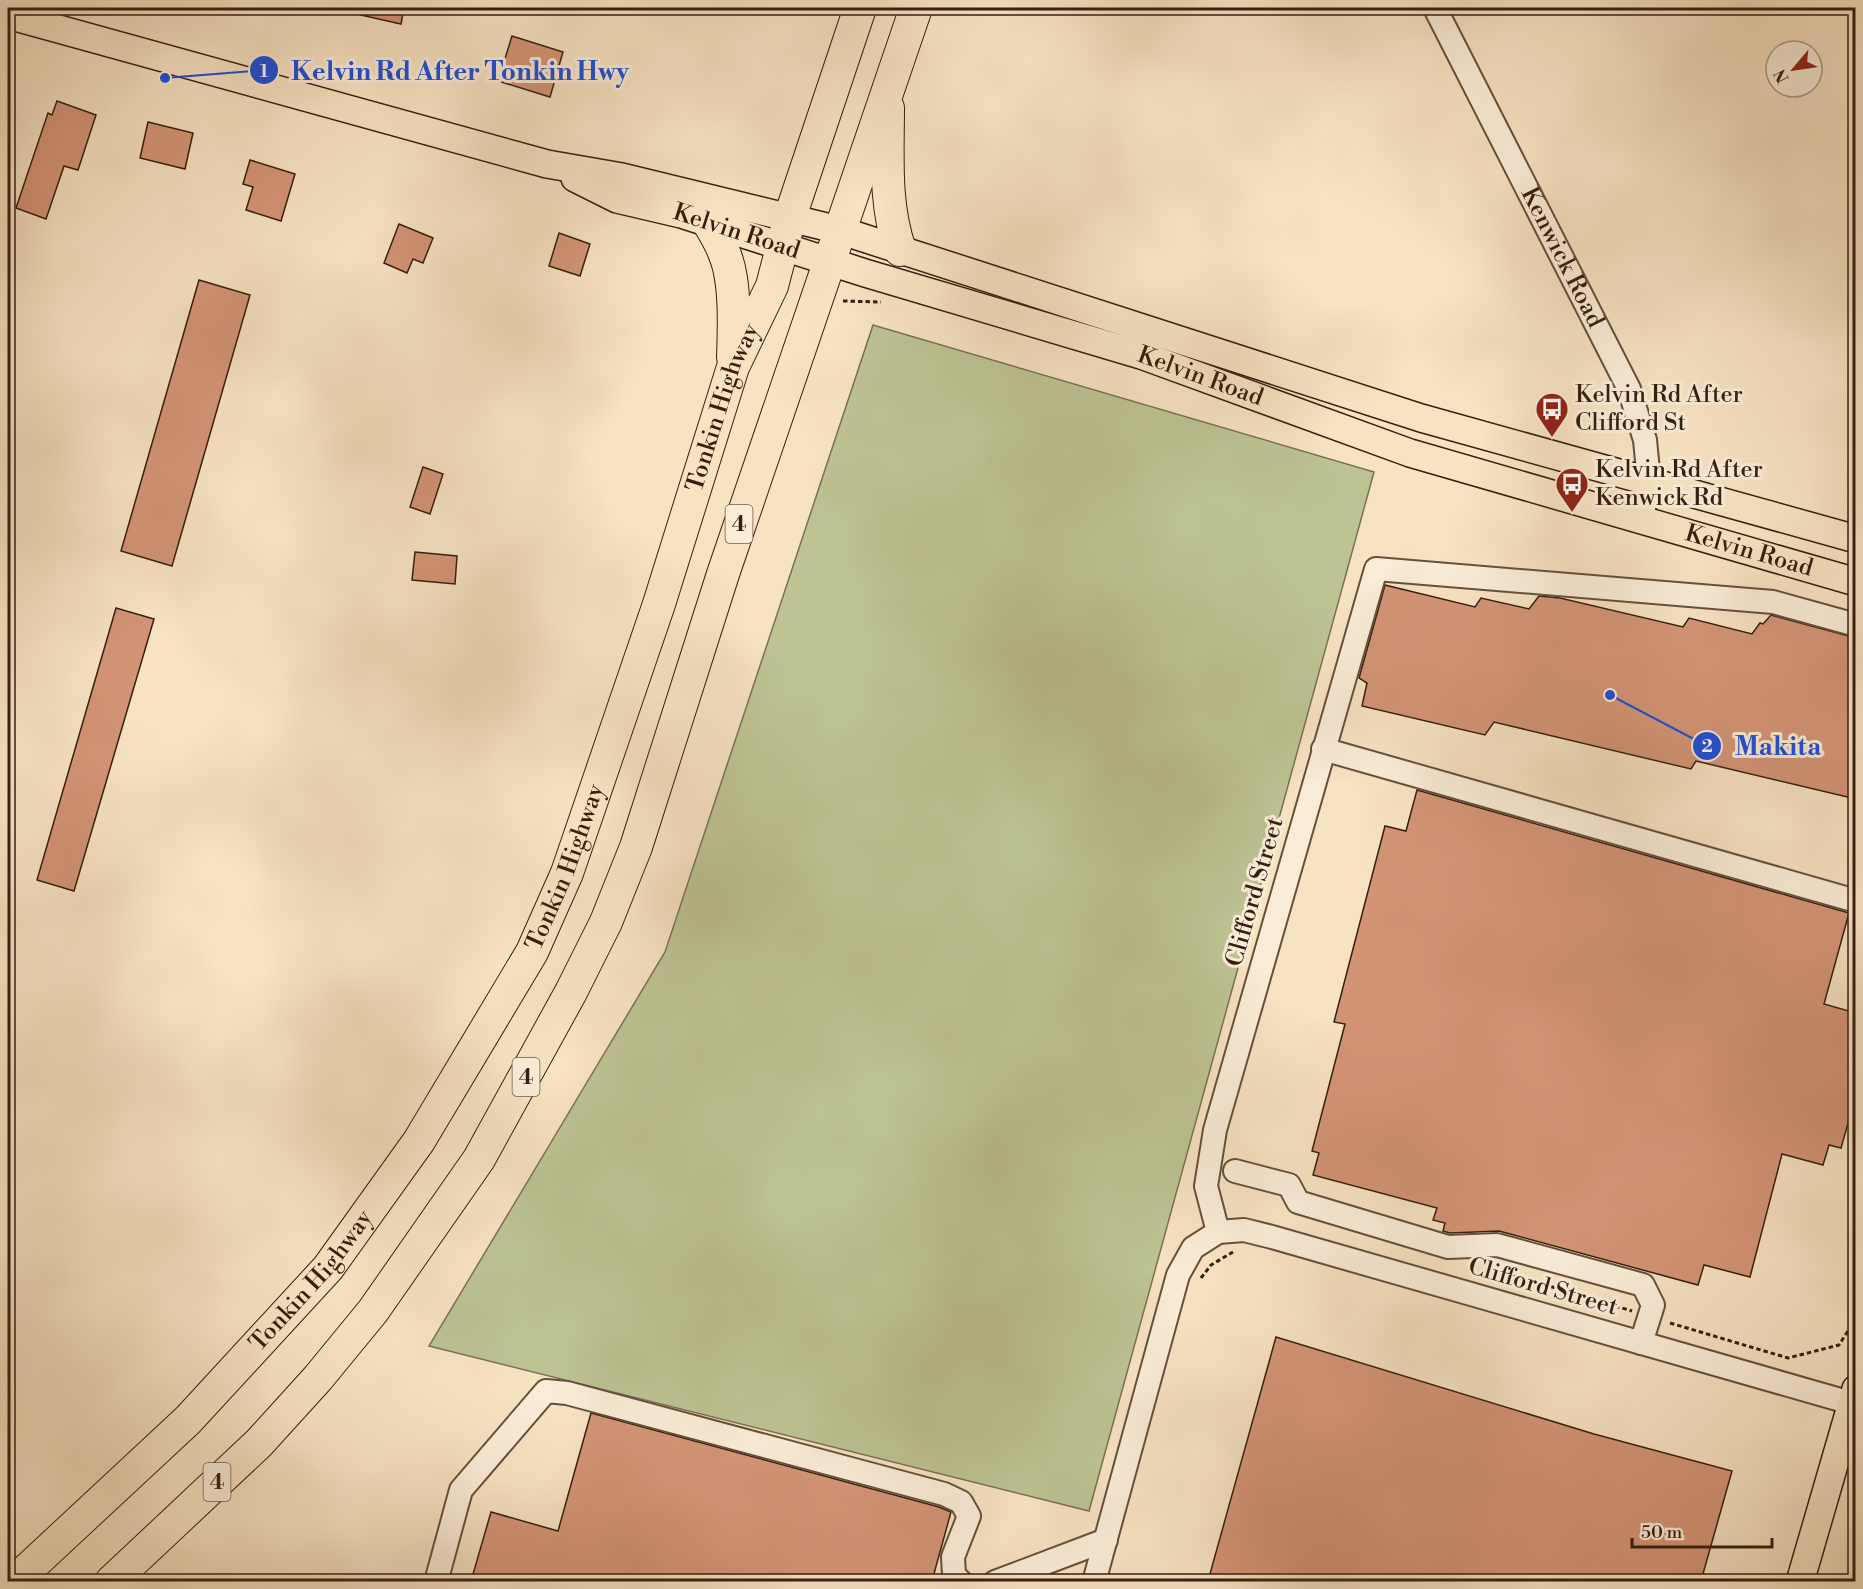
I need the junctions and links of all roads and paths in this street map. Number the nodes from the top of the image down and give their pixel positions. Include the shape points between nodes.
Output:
1 (860, 8) edge
2 (916, 8) edge
3 (1435, 8) edge
4 (8, 15) edge
5 (888, 86) junction
6 (547, 164) junction
7 (708, 222) junction
8 (839, 230) junction
9 (787, 231) junction
10 (900, 250) junction
11 (829, 261) junction
12 (733, 367) junction
13 (1649, 481) junction
14 (1642, 519) junction
15 (1856, 539) edge
16 (1856, 582) edge
17 (1856, 624) edge
18 (1323, 749) junction
19 (1856, 901) edge
20 (1235, 1171) dead end
21 (1218, 1232) junction
22 (1238, 1252) dead end
23 (1482, 1266) dead end
24 (1200, 1280) dead end
25 (1649, 1317) junction
26 (1856, 1318) edge
27 (1641, 1343) junction
28 (1853, 1396) edge
29 (1106, 1540) junction
30 (14, 1581) edge
31 (111, 1581) edge
32 (436, 1581) edge
33 (961, 1581) edge
34 (994, 1581) edge
35 (1094, 1581) edge
36 (1800, 1581) edge

1 - 9 highway, Tonkin Highway / 4
2 - 5 highway, Tonkin Highway / 4
3 - 13 street, Kenwick Road via 1629,389 1646,440
4 - 6 main road, Kelvin Road
5 - 8 highway, Tonkin Highway / 4
5 - 10 highway via 888,201
6 - 7 main road, Kelvin Road via 617,199
6 - 9 main road, Kelvin Road via 622,177 742,208
7 - 9 main road, Kelvin Road
7 - 12 highway via 729,267
8 - 9 main road, Kelvin Road
8 - 10 main road, Kelvin Road
8 - 11 highway, Tonkin Highway / 4
9 - 11 main road, Kelvin Road
9 - 12 highway, Tonkin Highway / 4 via 772,286
10 - 13 main road, Kelvin Road via 1421,418
11 - 14 main road, Kelvin Road via 1142,355 1410,453
11 - 31 highway, Tonkin Highway / 4 via 636,848 606,921 542,1048 479,1159 373,1311 259,1443
12 - 30 highway, Tonkin Highway / 4 via 659,604 567,873 532,952 500,1008 419,1141 328,1268 188,1420
13 - 14 street, Kenwick Road
13 - 15 main road, Kelvin Road
14 - 16 main road, Kelvin Road
17 - 18 street, Clifford Street via 1773,602 1376,569
18 - 19 street
18 - 21 street, Clifford Street via 1215,1130 1206,1186
20 - 25 street via 1289,1185 1298,1202 1448,1247 1497,1245 1643,1285 1653,1305
21 - 27 street, Clifford Street via 1244,1230 1272,1237
21 - 29 street via 1193,1248 1178,1275
22 - 24 path via 1231,1252 1211,1266
23 - 25 path
25 - 26 path via 1788,1358 1839,1345
25 - 27 street
27 - 28 street, Clifford Street
28 - 36 main road
29 - 34 street
29 - 35 street
32 - 33 street via 461,1490 546,1391 567,1393 944,1494 961,1502 969,1516 953,1557 954,1575

